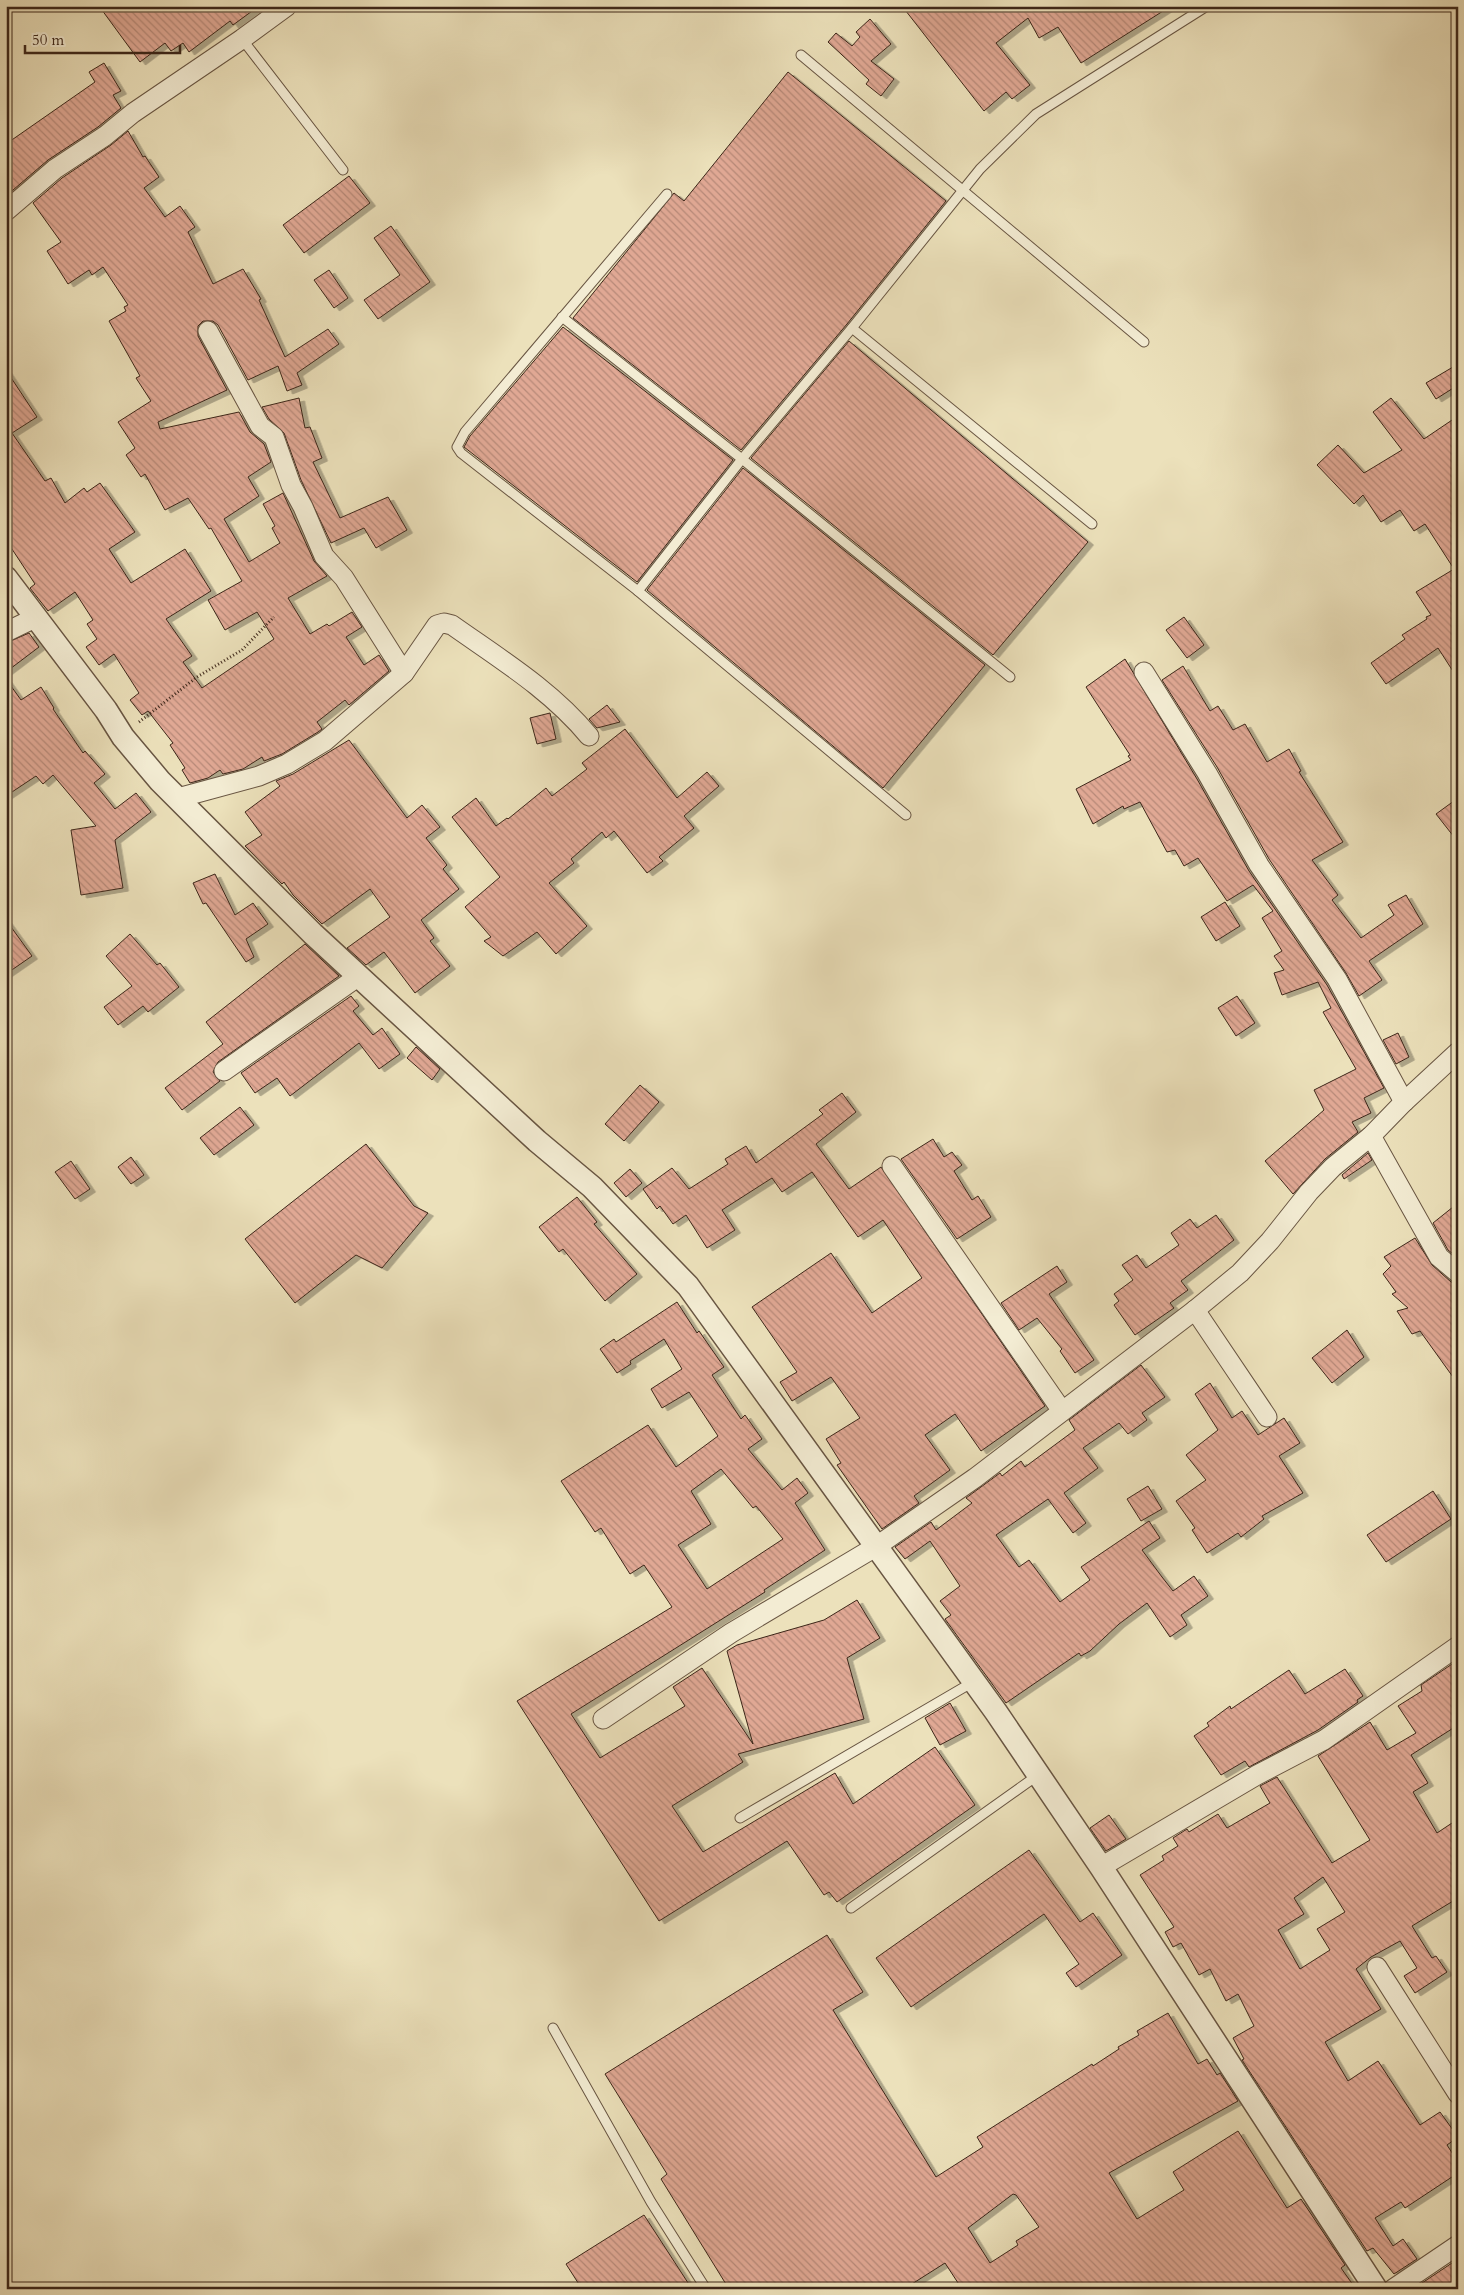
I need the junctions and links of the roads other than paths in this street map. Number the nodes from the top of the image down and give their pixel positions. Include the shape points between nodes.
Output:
1 (287, 6) edge
2 (1207, 6) edge
3 (242, 39) junction
4 (801, 55) dead end
5 (343, 170) dead end
6 (962, 191) junction
7 (667, 194) dead end
8 (6, 211) edge
9 (562, 317) junction
10 (852, 328) junction
11 (208, 331) dead end
12 (1144, 342) dead end
13 (742, 459) junction
14 (1092, 524) dead end
15 (6, 578) edge
16 (638, 591) junction
17 (37, 617) junction
18 (6, 632) edge
19 (1144, 672) dead end
20 (404, 673) junction
21 (1010, 677) dead end
22 (589, 736) dead end
23 (178, 798) junction
24 (906, 815) dead end
25 (358, 976) junction
26 (1458, 1052) edge
27 (224, 1072) dead end
28 (1404, 1102) junction
29 (1371, 1136) junction
30 (892, 1166) dead end
31 (1458, 1273) edge
32 (1195, 1310) junction
33 (1062, 1411) junction
34 (1267, 1417) dead end
35 (877, 1546) junction
36 (1458, 1646) edge
37 (973, 1682) junction
38 (603, 1719) dead end
39 (1038, 1775) junction
40 (740, 1818) dead end
41 (1101, 1867) junction
42 (851, 1908) dead end
43 (1377, 1967) dead end
44 (553, 2028) dead end
45 (1458, 2094) edge
46 (1458, 2245) edge
47 (706, 2289) edge
48 (1376, 2289) edge
49 (1393, 2289) edge

1 - 3 street
2 - 6 lane via 1036,114
3 - 5 lane
3 - 8 street via 55,169
4 - 6 lane
6 - 10 lane
6 - 12 lane
7 - 9 lane
9 - 13 lane
9 - 16 lane via 465,432 457,447
10 - 13 lane
10 - 14 lane
11 - 20 street via 260,426 274,437 290,485 324,556 344,578
13 - 16 lane
13 - 21 lane
15 - 17 street
16 - 24 lane
17 - 18 street
17 - 23 street via 123,736
19 - 28 street via 1259,865 1338,979
20 - 22 street via 437,625 452,625 545,691
20 - 23 street via 325,741 287,764 260,776
23 - 25 street
25 - 27 street
25 - 35 street via 537,1141 592,1187 688,1286
26 - 28 street
28 - 29 street
29 - 31 street via 1438,1257
29 - 32 street via 1309,1192 1240,1273
30 - 33 street
32 - 33 street
32 - 34 street
33 - 35 street via 975,1478
35 - 37 street
35 - 38 street via 731,1633
36 - 41 street via 1324,1740 1257,1775
37 - 39 street
37 - 40 lane
39 - 41 street
39 - 42 lane
41 - 48 street
43 - 45 street
44 - 47 lane via 651,2202
46 - 49 street

